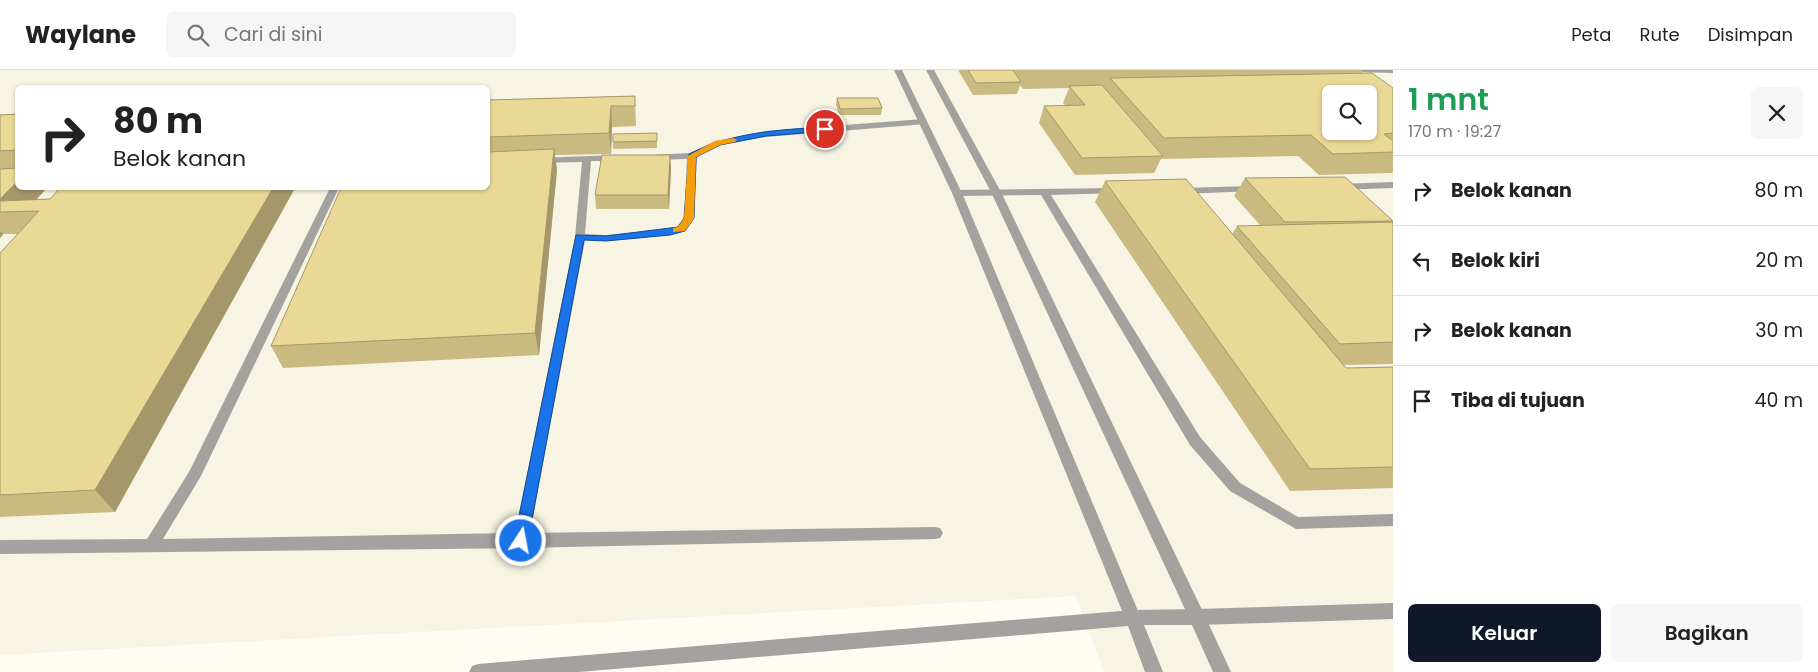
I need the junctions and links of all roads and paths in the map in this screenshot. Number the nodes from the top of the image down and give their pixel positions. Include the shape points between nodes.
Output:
1 (898, 70) edge
2 (930, 70) edge
3 (1351, 70) edge
4 (1355, 70) edge
5 (1393, 72) edge
6 (1366, 83) edge
7 (923, 122) junction
8 (692, 156) junction
9 (644, 157) edge
10 (625, 158) edge
11 (587, 159) junction
12 (528, 160) edge
13 (1393, 185) edge
14 (1323, 187) edge
15 (1264, 189) edge
16 (333, 190) edge
17 (1124, 191) edge
18 (1174, 191) edge
19 (996, 192) junction
20 (1044, 192) junction
21 (957, 193) junction
22 (580, 237) junction
23 (1393, 520) edge
24 (935, 533) dead end
25 (521, 541) junction
26 (151, 546) junction
27 (0, 548) edge
28 (1393, 610) edge
29 (1197, 617) junction
30 (1133, 618) junction
31 (478, 672) edge
32 (1154, 672) edge
33 (1222, 672) edge

1 - 7 street
2 - 19 street
3 - 6 street
4 - 5 street
7 - 8 street via 766,134 718,143
7 - 21 street
8 - 9 street
8 - 22 street via 689,218 681,229 606,238
10 - 11 street
11 - 12 street
11 - 22 street
13 - 14 street
15 - 18 street
16 - 26 street via 194,476
17 - 20 street
19 - 20 street
19 - 21 street
19 - 29 street
20 - 23 street via 1195,441 1235,487 1296,524
21 - 30 street
22 - 25 street
24 - 25 street
25 - 26 street
26 - 27 street
28 - 29 street
29 - 30 street
29 - 33 street
30 - 31 street
30 - 32 street

